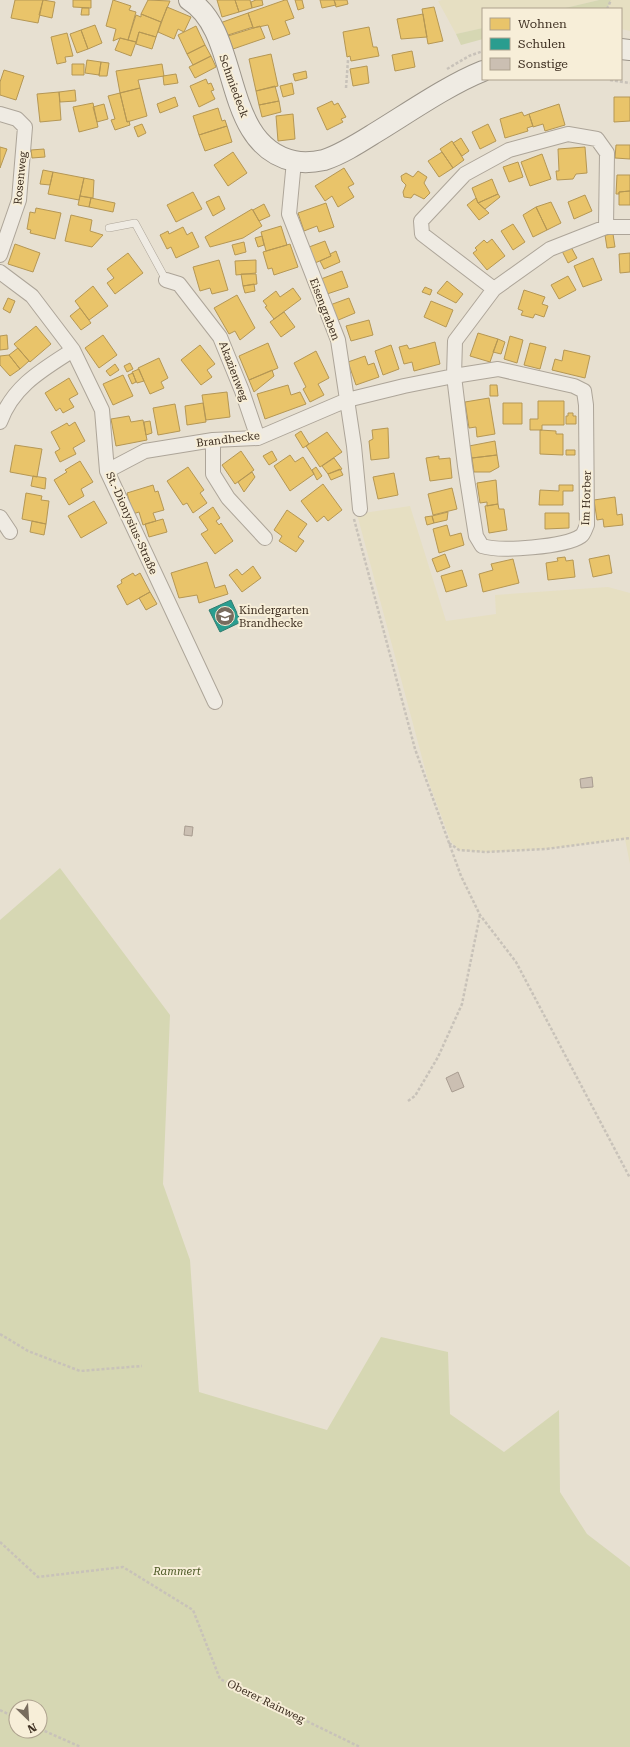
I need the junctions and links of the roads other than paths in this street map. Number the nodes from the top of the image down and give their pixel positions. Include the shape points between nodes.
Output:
1 (189, 0) edge
2 (205, 7) edge
3 (482, 72) edge
4 (0, 114) edge
5 (294, 161) junction
6 (606, 227) junction
7 (630, 227) edge
8 (109, 228) dead end
9 (0, 255) edge
10 (0, 272) edge
11 (166, 280) joint
12 (494, 289) junction
13 (73, 350) junction
14 (454, 376) junction
15 (347, 400) junction
16 (0, 422) edge
17 (258, 438) junction
18 (213, 440) junction
19 (107, 470) junction
20 (360, 508) road end
21 (0, 517) edge
22 (10, 532) dead end
23 (265, 538) dead end
24 (215, 702) dead end

1 - 2 main road
2 - 5 main road, Schmiedeck via 242,112 252,131 266,148 280,157
3 - 5 main road, Schmiedeck via 341,153 323,160
4 - 9 street, Rosenweg via 17,119 24,127 19,200
5 - 15 street, Eisengraben via 289,214 338,340
6 - 7 street
6 - 12 street via 550,249
6 - 12 street via 607,153 597,139 568,134 509,150 465,174 421,221 422,234
8 - 11 lane via 134,223
10 - 13 street, St.-Dionysius-Straße via 32,296
11 - 17 street, Akazienweg via 179,284 220,337
12 - 14 street via 455,340
13 - 16 street via 18,389
13 - 19 street, St.-Dionysius-Straße via 102,410
14 - 14 street, Im Horber via 498,369 574,386 584,391 587,525 583,535 574,540 544,546 493,549 482,546 476,536
14 - 15 street, Im Horber
15 - 17 street, Brandhecke
15 - 20 street, Eisengraben
17 - 18 street, Brandhecke
18 - 19 street, Brandhecke via 145,451
18 - 23 street via 213,474 228,498
19 - 24 street, St.-Dionysius-Straße
21 - 22 street

